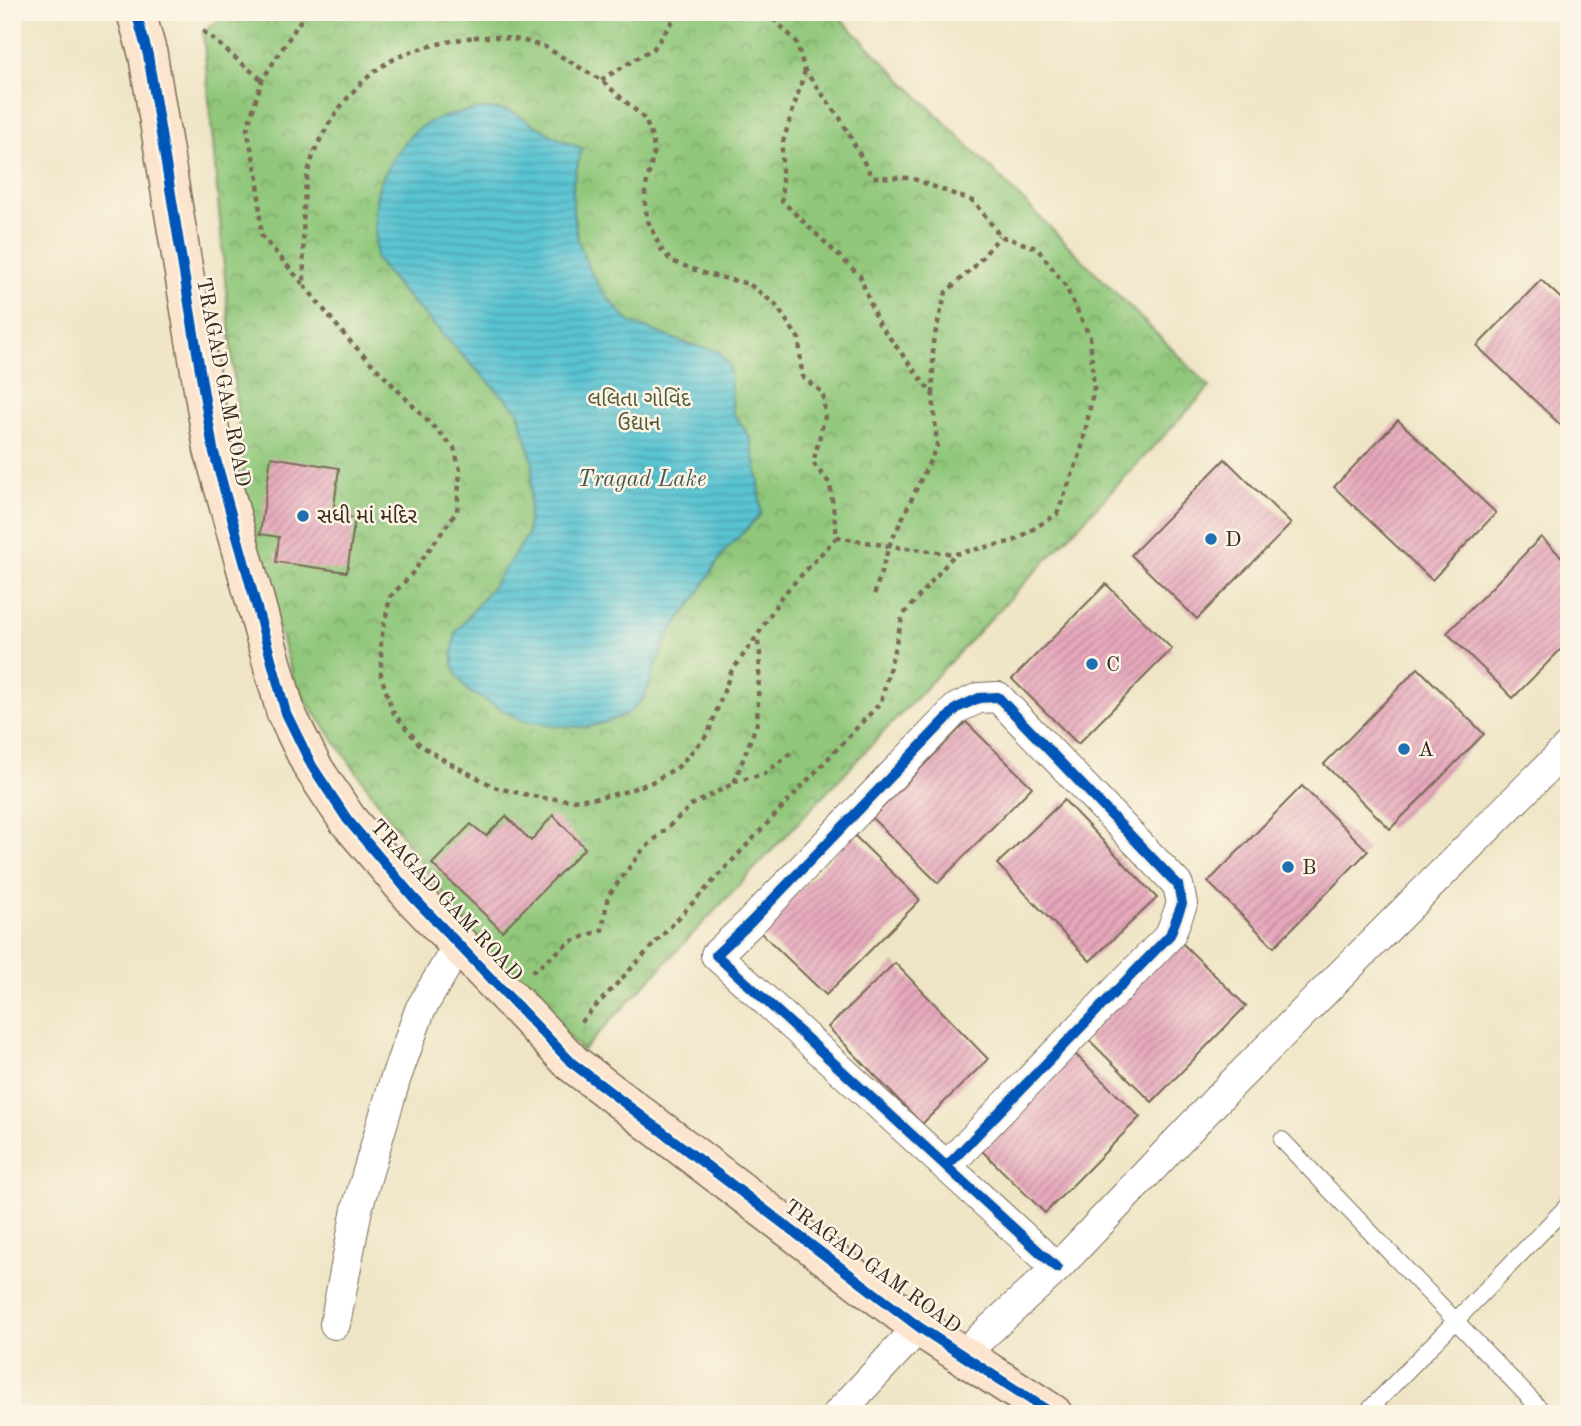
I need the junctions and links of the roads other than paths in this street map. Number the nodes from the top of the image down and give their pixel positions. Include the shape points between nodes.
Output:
1 (136, 12) edge
2 (1569, 746) edge
3 (459, 944) junction
4 (1282, 1140) dead end
5 (947, 1166) junction
6 (1569, 1204) edge
7 (1057, 1268) junction
8 (1455, 1321) junction
9 (335, 1324) dead end
10 (919, 1327) junction
11 (962, 1355) junction
12 (838, 1414) edge
13 (1053, 1414) edge
14 (1365, 1414) edge
15 (1545, 1414) edge

1 - 3 street, TRAGAD GAM ROAD via 148,55 213,449 286,713 312,766 347,819
2 - 7 street via 1229,1087
3 - 9 street via 419,1010 391,1091 356,1209
3 - 10 street, TRAGAD GAM ROAD via 572,1063
4 - 8 lane
5 - 5 street via 716,955 957,708 979,698 998,697 1178,885 1182,904 1170,935
5 - 7 street
6 - 8 lane
7 - 11 street
8 - 14 lane
8 - 15 lane
10 - 11 street, TRAGAD GAM ROAD
10 - 12 street
11 - 13 street, TRAGAD GAM ROAD

